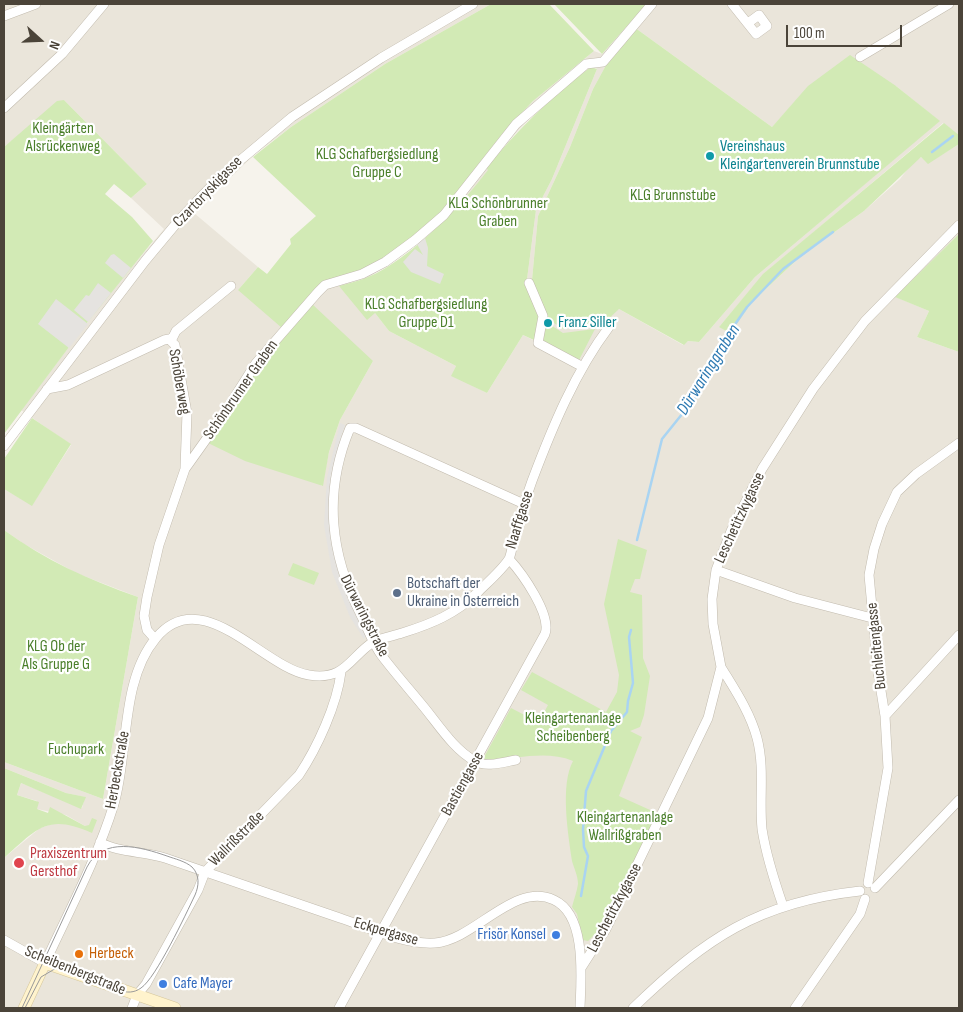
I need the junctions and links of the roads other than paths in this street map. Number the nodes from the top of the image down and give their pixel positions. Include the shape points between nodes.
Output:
1 (36, 4) edge
2 (104, 4) edge
3 (473, 4) edge
4 (652, 4) edge
5 (732, 4) edge
6 (949, 4) edge
7 (4, 16) edge
8 (748, 23) dead end
9 (860, 57) dead end
10 (4, 108) edge
11 (959, 225) edge
12 (529, 283) dead end
13 (231, 286) dead end
14 (609, 327) dead end
15 (171, 341) junction
16 (583, 367) junction
17 (47, 389) junction
18 (959, 443) edge
19 (4, 446) edge
20 (185, 468) junction
21 (524, 504) junction
22 (509, 559) junction
23 (716, 570) junction
24 (872, 618) junction
25 (959, 635) edge
26 (155, 639) junction
27 (374, 642) junction
28 (721, 666) junction
29 (341, 672) junction
30 (885, 716) junction
31 (516, 760) dead end
32 (475, 762) junction
33 (959, 800) edge
34 (100, 842) junction
35 (205, 872) junction
36 (872, 885) junction
37 (863, 895) junction
38 (783, 906) junction
39 (381, 932) junction
40 (4, 940) edge
41 (45, 963) junction
42 (581, 968) junction
43 (136, 995) junction
44 (24, 1008) edge
45 (132, 1008) edge
46 (175, 1008) edge
47 (339, 1008) edge
48 (580, 1008) edge
49 (633, 1008) edge
50 (795, 1008) edge

1 - 7 street
2 - 10 street via 62,54
3 - 17 street, Czartoryskigasse via 353,76 292,117 238,160 180,219
4 - 20 street, Schönbrunner Graben via 603,62 586,64 516,124 444,215 385,262 362,274 325,286 318,292 256,363
5 - 8 street
6 - 9 street
11 - 23 street, Leschetitzkygasse via 864,321 812,389 762,469 731,531
12 - 16 street via 543,316 538,343
13 - 15 street via 176,331
14 - 16 street, Naaffgasse
15 - 17 street, Schöberweg via 164,340 68,385
15 - 20 street, Schöberweg via 186,413
16 - 21 street, Naaffgasse via 547,441
17 - 19 street, Czartoryskigasse
18 - 24 street, Buchleitengasse via 897,492 874,549 870,575
20 - 26 street, Schönbrunner Graben via 159,545 147,597 144,616 147,630
21 - 22 street, Naaffgasse
21 - 27 street, Dürwaringstraße via 363,430 350,428 343,443 335,481 334,528 342,573
22 - 27 street, Naaffgasse via 455,611 430,624
22 - 32 street, Bastiengasse via 540,607 546,620 546,630
23 - 24 street via 805,601
23 - 28 street, Leschetitzkygasse via 713,624
24 - 30 street, Buchleitengasse
25 - 30 street
26 - 29 street via 164,630 184,620 200,619 220,626 307,675
26 - 34 street, Herbeckstraße via 135,682 116,797
27 - 29 street, Naaffgasse
27 - 32 street, Dürwaringstraße via 454,743
28 - 38 street via 749,714 757,739 762,769 762,827
28 - 42 street, Leschetitzkygasse via 711,710 699,742 606,929
29 - 35 street, Wallrißstraße via 340,686 309,759 298,775
30 - 36 street, Buchleitengasse via 888,768
31 - 32 street via 491,764
32 - 39 street, Bastiengasse
33 - 36 street
34 - 35 street, Eckpergasse via 113,848 154,854
34 - 41 street, Herbeckstraße
35 - 39 street, Eckpergasse
35 - 43 street, Wallrißstraße via 146,984
36 - 37 street via 863,886
36 - 37 street via 873,895
37 - 38 street
37 - 50 street via 860,914
38 - 49 street via 748,920 697,950
39 - 42 street, Eckpergasse via 423,943 445,942 516,901 530,896 546,897 560,904 573,919
39 - 47 street, Bastiengasse
40 - 41 street, Scheibenbergstraße
41 - 43 street, Scheibenbergstraße
41 - 44 street, Herbeckstraße
42 - 48 street, Eckpergasse
43 - 45 street, Wallrißstraße
43 - 46 street, Scheibenbergstraße

